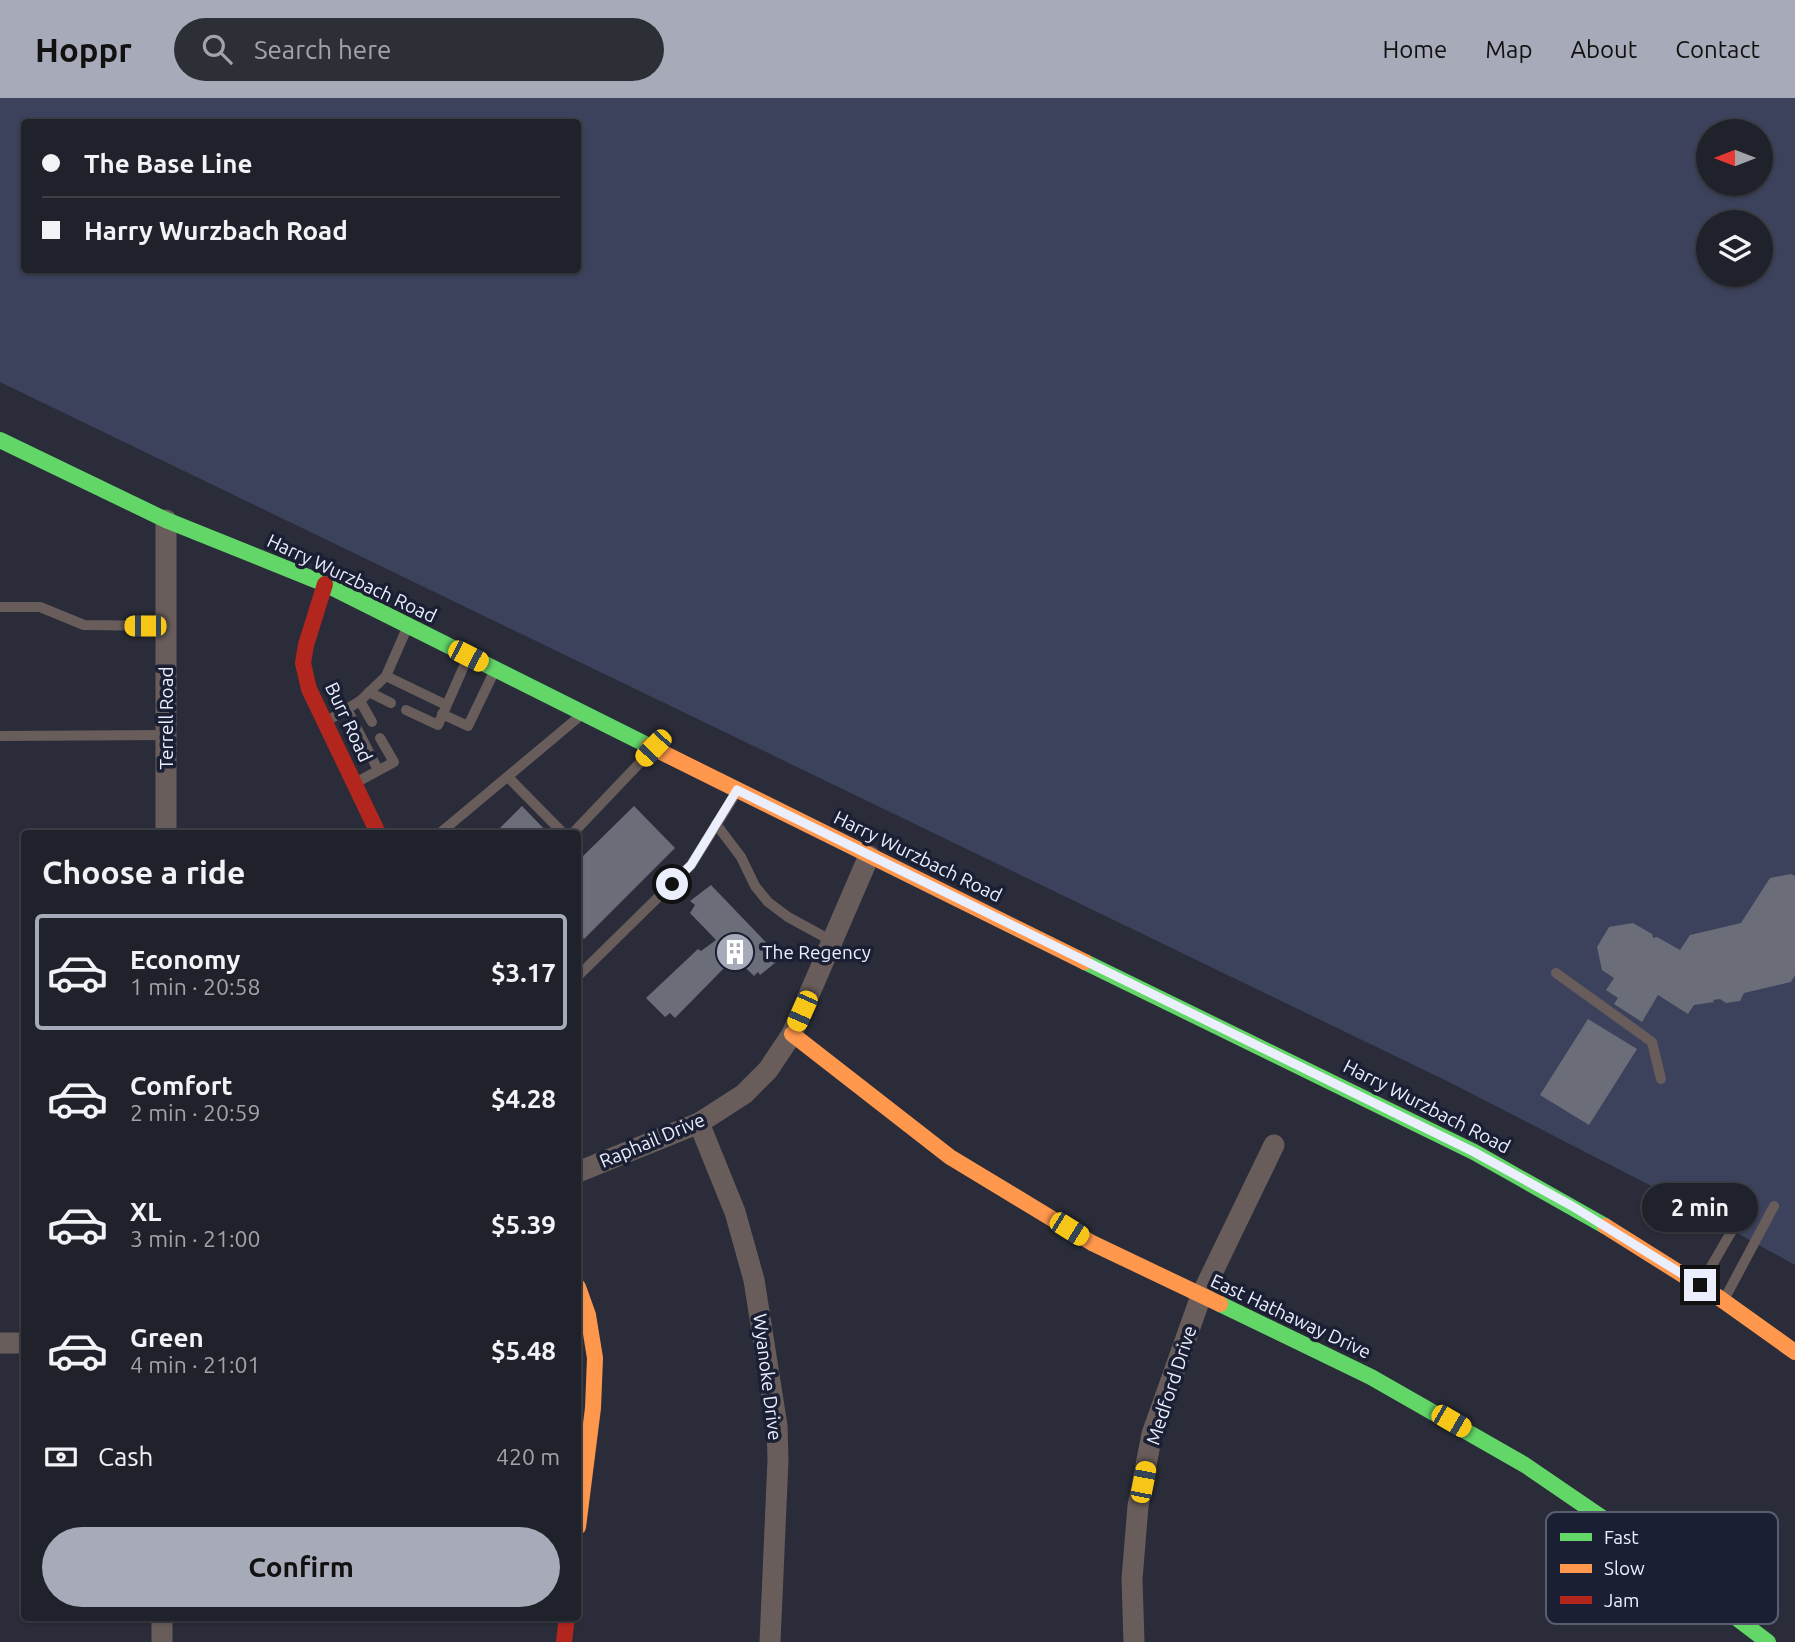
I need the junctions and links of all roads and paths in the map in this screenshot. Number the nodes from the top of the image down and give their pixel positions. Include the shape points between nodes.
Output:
1 (0, 440) edge
2 (166, 520) junction
3 (325, 584) junction
4 (0, 607) edge
5 (166, 626) junction
6 (407, 626) junction
7 (468, 656) junction
8 (495, 669) junction
9 (386, 676) junction
10 (369, 692) junction
11 (360, 701) junction
12 (391, 703) dead end
13 (347, 709) junction
14 (407, 710) dead end
15 (444, 710) junction
16 (583, 713) junction
17 (325, 722) junction
18 (372, 722) dead end
19 (167, 735) junction
20 (0, 736) edge
21 (380, 737) dead end
22 (653, 748) junction
23 (378, 770) junction
24 (508, 777) junction
25 (354, 783) junction
26 (737, 790) junction
27 (716, 824) junction
28 (166, 830) edge
29 (377, 830) edge
30 (444, 830) edge
31 (560, 830) edge
32 (576, 830) edge
33 (869, 856) junction
34 (832, 941) junction
35 (581, 973) edge
36 (1556, 974) dead end
37 (792, 1034) junction
38 (1661, 1079) dead end
39 (699, 1123) junction
40 (1274, 1145) dead end
41 (581, 1171) edge
42 (1752, 1196) dead end
43 (1774, 1206) dead end
44 (1700, 1285) junction
45 (581, 1295) edge
46 (1201, 1296) junction
47 (1724, 1300) junction
48 (0, 1343) edge
49 (21, 1343) edge
50 (1795, 1352) edge
51 (581, 1503) edge
52 (1592, 1512) edge
53 (162, 1621) edge
54 (567, 1621) edge
55 (1744, 1624) edge
56 (162, 1642) edge
57 (564, 1642) edge
58 (770, 1642) edge
59 (1134, 1642) edge
60 (1768, 1642) edge

1 - 2 main road, Harry Wurzbach Road
2 - 3 main road, Harry Wurzbach Road
2 - 5 street, Terrell Road
3 - 6 main road, Harry Wurzbach Road
3 - 17 main road, Burr Road via 303,663
4 - 5 lane via 40,607 84,625
5 - 19 street, Terrell Road
6 - 7 main road, Harry Wurzbach Road
6 - 9 lane
7 - 8 main road, Harry Wurzbach Road
7 - 15 lane
8 - 15 lane via 468,726
8 - 16 main road, Harry Wurzbach Road
9 - 10 lane
9 - 15 lane
10 - 11 lane
10 - 12 lane
11 - 13 lane
11 - 18 lane
13 - 17 lane
13 - 23 lane
14 - 15 lane via 438,725
16 - 22 main road, Harry Wurzbach Road
16 - 24 lane
17 - 25 main road, Burr Road
19 - 20 lane
19 - 28 street, Terrell Road
21 - 23 lane via 394,762
22 - 26 main road, Harry Wurzbach Road
22 - 32 lane
23 - 25 lane
24 - 30 lane
24 - 31 lane
25 - 29 main road, Burr Road
26 - 27 lane
26 - 33 main road, Harry Wurzbach Road
27 - 34 lane via 768,902
27 - 35 lane via 691,865
33 - 34 street, Raphail Drive
33 - 44 main road, Harry Wurzbach Road via 1474,1152
34 - 37 street, Raphail Drive
36 - 38 lane via 1652,1042
37 - 39 street, Raphail Drive via 768,1070 744,1094
37 - 46 main road, East Hathaway Drive via 950,1157 1092,1243
39 - 41 street, Raphail Drive
39 - 58 street, Wyanoke Drive via 735,1212 754,1280 773,1399 778,1460
40 - 46 street, Medford Drive
42 - 44 lane
43 - 47 lane
44 - 47 main road, Harry Wurzbach Road
45 - 51 main road via 595,1358
46 - 52 main road, East Hathaway Drive via 1371,1377 1525,1465
46 - 59 street, Medford Drive via 1152,1434 1138,1506 1132,1580
47 - 50 main road, Harry Wurzbach Road
48 - 49 street
53 - 56 street
54 - 57 main road
55 - 60 main road, East Hathaway Drive

